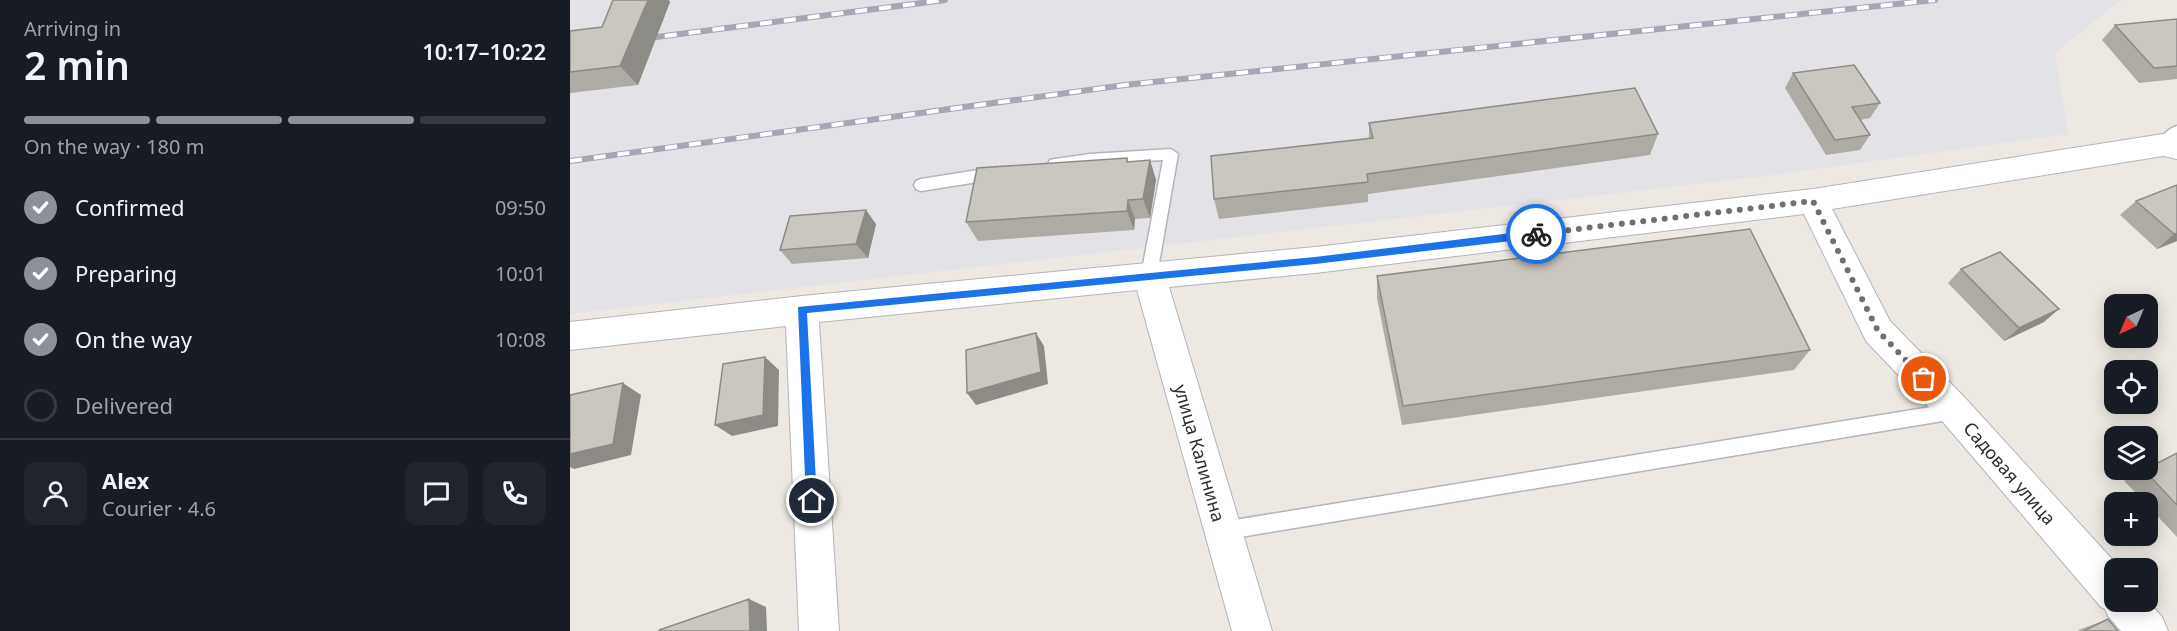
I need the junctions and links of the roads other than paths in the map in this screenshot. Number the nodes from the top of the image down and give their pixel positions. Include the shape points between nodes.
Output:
1 (2172, 141) edge
2 (1045, 166) edge
3 (1011, 171) edge
4 (921, 185) dead end
5 (1813, 201) junction
6 (1149, 275) junction
7 (802, 310) junction
8 (570, 336) edge
9 (1955, 411) junction
10 (1222, 531) junction
11 (2104, 580) edge
12 (2131, 612) edge
13 (819, 631) edge
14 (1252, 631) edge
15 (2148, 631) edge

1 - 5 street
2 - 6 lane via 1171,154
3 - 4 lane
5 - 6 street via 1315,260
5 - 9 street, Садовая улица via 1878,331
6 - 7 street
6 - 10 street, улица Калинина
7 - 8 street
7 - 13 street
9 - 10 lane
9 - 11 street, Садовая улица
10 - 14 street, улица Калинина
12 - 15 street

